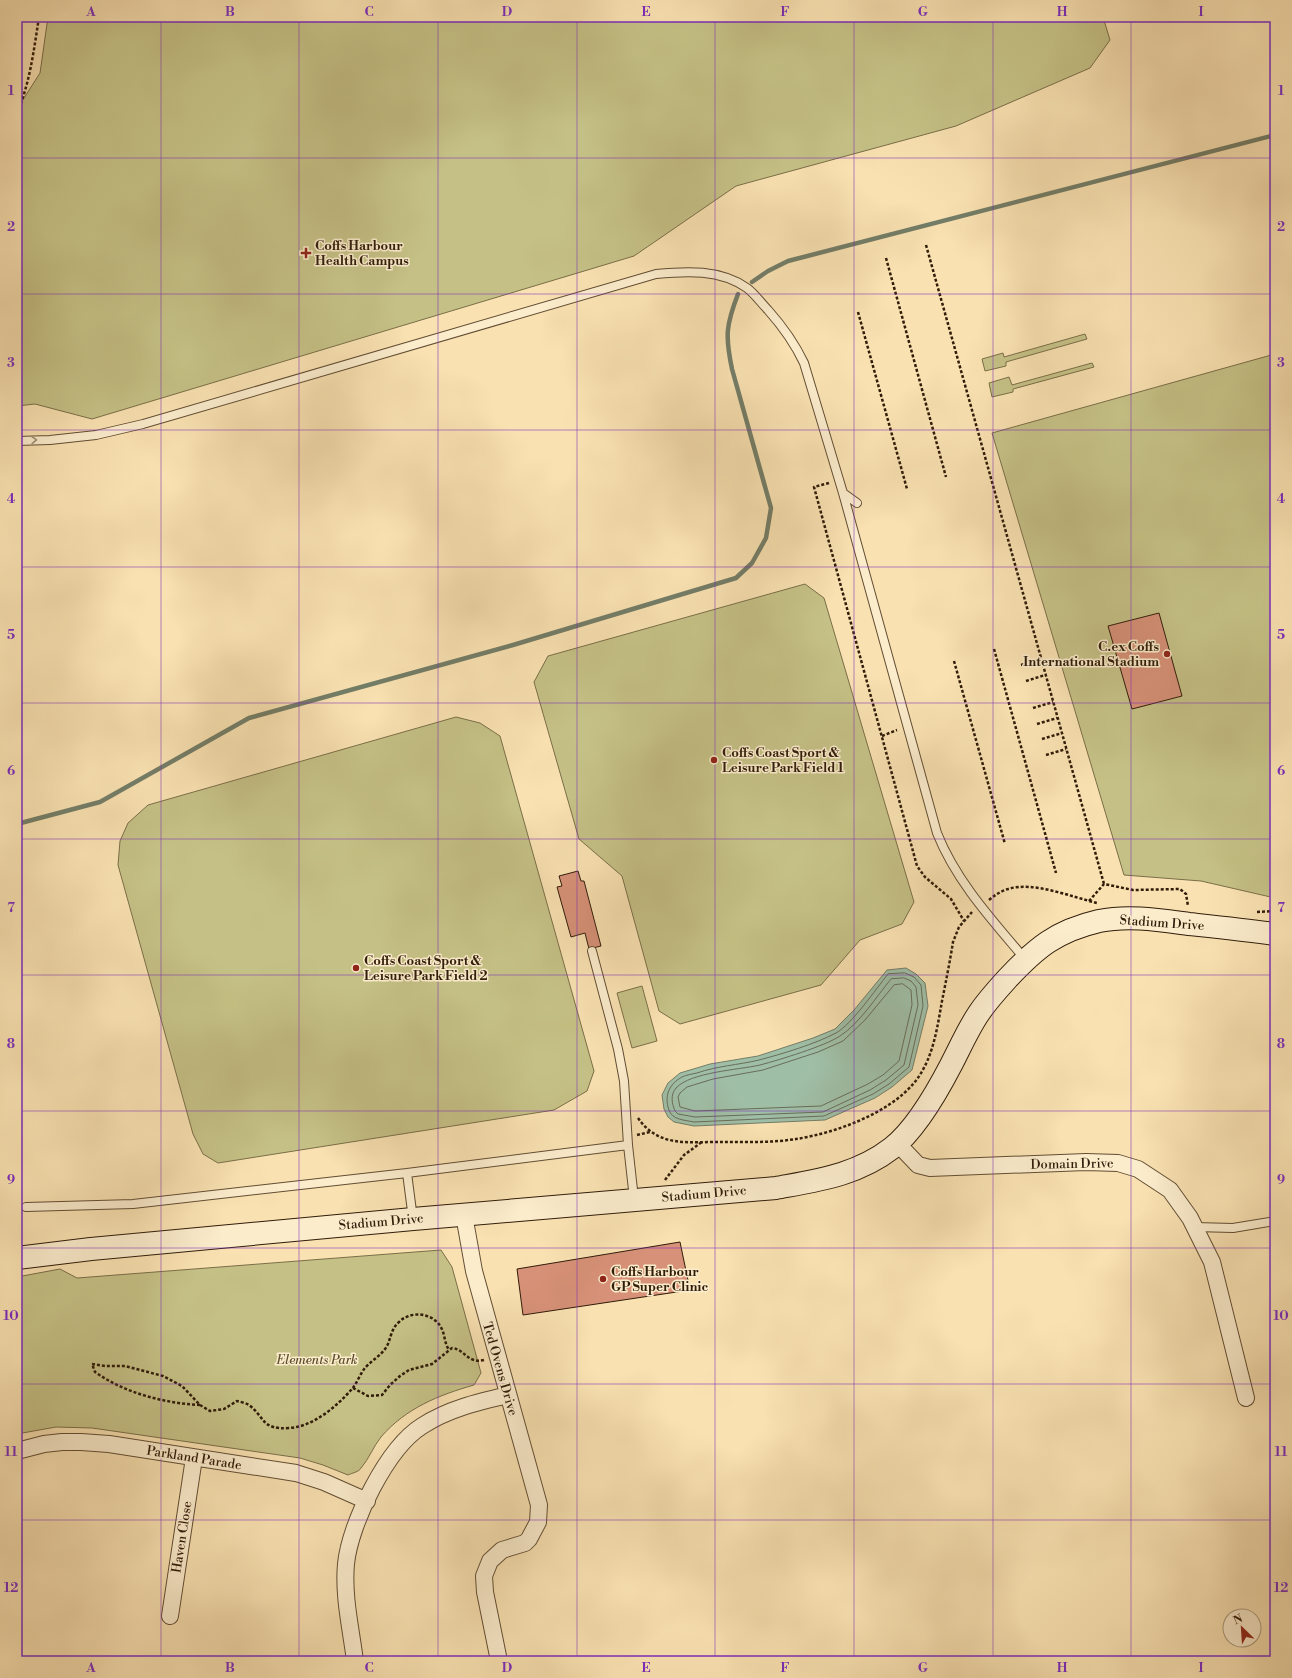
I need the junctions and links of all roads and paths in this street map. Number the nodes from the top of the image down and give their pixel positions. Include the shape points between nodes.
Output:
1 (39, 17) edge
2 (17, 113) edge
3 (926, 246) dead end
4 (886, 258) dead end
5 (858, 312) dead end
6 (17, 441) edge
7 (946, 477) dead end
8 (832, 483) dead end
9 (907, 489) dead end
10 (843, 494) junction
11 (857, 503) dead end
12 (994, 649) dead end
13 (1041, 659) junction
14 (954, 661) dead end
15 (1021, 665) dead end
16 (1045, 675) junction
17 (1026, 681) dead end
18 (1053, 702) junction
19 (1033, 708) dead end
20 (1058, 718) junction
21 (1037, 724) dead end
22 (899, 729) dead end
23 (1062, 733) junction
24 (882, 736) junction
25 (1042, 739) dead end
26 (1066, 749) junction
27 (1046, 755) dead end
28 (1006, 844) dead end
29 (1056, 873) dead end
30 (1104, 884) junction
31 (1089, 901) dead end
32 (1187, 907) dead end
33 (972, 912) dead end
34 (964, 921) junction
35 (1275, 934) edge
36 (592, 951) dead end
37 (1025, 959) junction
38 (636, 1115) dead end
39 (702, 1142) junction
40 (897, 1143) junction
41 (628, 1145) junction
42 (407, 1173) junction
43 (663, 1198) junction
44 (634, 1200) junction
45 (26, 1207) dead end
46 (464, 1215) junction
47 (413, 1219) junction
48 (1275, 1221) edge
49 (1194, 1227) junction
50 (17, 1258) edge
51 (448, 1350) junction
52 (484, 1360) dead end
53 (353, 1388) junction
54 (508, 1395) junction
55 (1246, 1398) dead end
56 (200, 1406) junction
57 (17, 1451) edge
58 (194, 1458) junction
59 (367, 1501) junction
60 (170, 1616) dead end
61 (355, 1661) edge
62 (499, 1661) edge

1 - 2 path via 28,77
3 - 13 path
4 - 7 path
5 - 9 path
6 -> 10 lane via 96,435 144,424 656,274 696,271 735,281 748,289 785,328 804,363
8 - 24 path via 814,487
10 - 11 lane
10 - 37 lane via 937,833 961,880
12 - 29 path
13 - 15 path
13 - 16 path
14 - 28 path
16 - 17 path
16 - 18 path
18 - 19 path
18 - 20 path
20 - 21 path
20 - 23 path
22 - 24 path
23 - 25 path
23 - 26 path
24 - 34 path via 917,866 925,877 951,899
26 - 27 path
26 - 30 path
30 - 31 path
30 - 32 path via 1133,890 1180,889 1186,894
33 - 34 path
34 - 39 path via 953,942 931,1051 915,1082 898,1099 857,1121 813,1136 787,1140
35 - 37 main road, Stadium Drive via 1124,918 1100,921 1056,936
36 - 41 lane via 624,1081
37 - 40 main road, Stadium Drive via 979,1013 940,1088 918,1121
38 - 39 path via 645,1128 657,1137 672,1141
39 - 43 path via 684,1155 667,1176 663,1183
40 - 43 main road, Stadium Drive via 858,1168 829,1178 776,1188
40 - 49 street, Domain Drive via 918,1165 930,1168 1118,1163 1138,1169 1170,1190
41 - 42 lane
41 - 44 lane
42 - 45 lane via 134,1204
42 - 47 lane
43 - 44 main road, Stadium Drive
44 - 46 main road, Stadium Drive
46 - 47 main road, Stadium Drive
46 - 54 street, Ted Ovens Drive via 474,1271
47 - 50 main road, Stadium Drive
48 - 49 lane via 1233,1228
49 - 55 street, Domain Drive via 1212,1262
51 - 52 path via 457,1349 473,1360
51 - 53 path via 432,1364 412,1369 400,1376 382,1395 368,1396
51 - 53 path via 445,1333 436,1321 425,1315 405,1317 394,1327 387,1346 366,1368
53 - 56 path via 321,1417 288,1428 269,1425 249,1405 237,1402 226,1408 211,1411
54 - 59 street via 447,1413 420,1427 408,1437 383,1469
54 - 62 street, Ted Ovens Drive via 539,1505 538,1522 529,1539 525,1543 502,1550 490,1562 484,1576
56 - 56 path via 182,1386 163,1376 125,1366 92,1364 95,1372 103,1378 132,1392
57 - 58 street, Parkland Parade via 44,1444 81,1442
58 - 59 street, Parkland Parade via 296,1474 324,1482
58 - 60 street, Haven Close
59 - 61 street via 356,1527 346,1564

